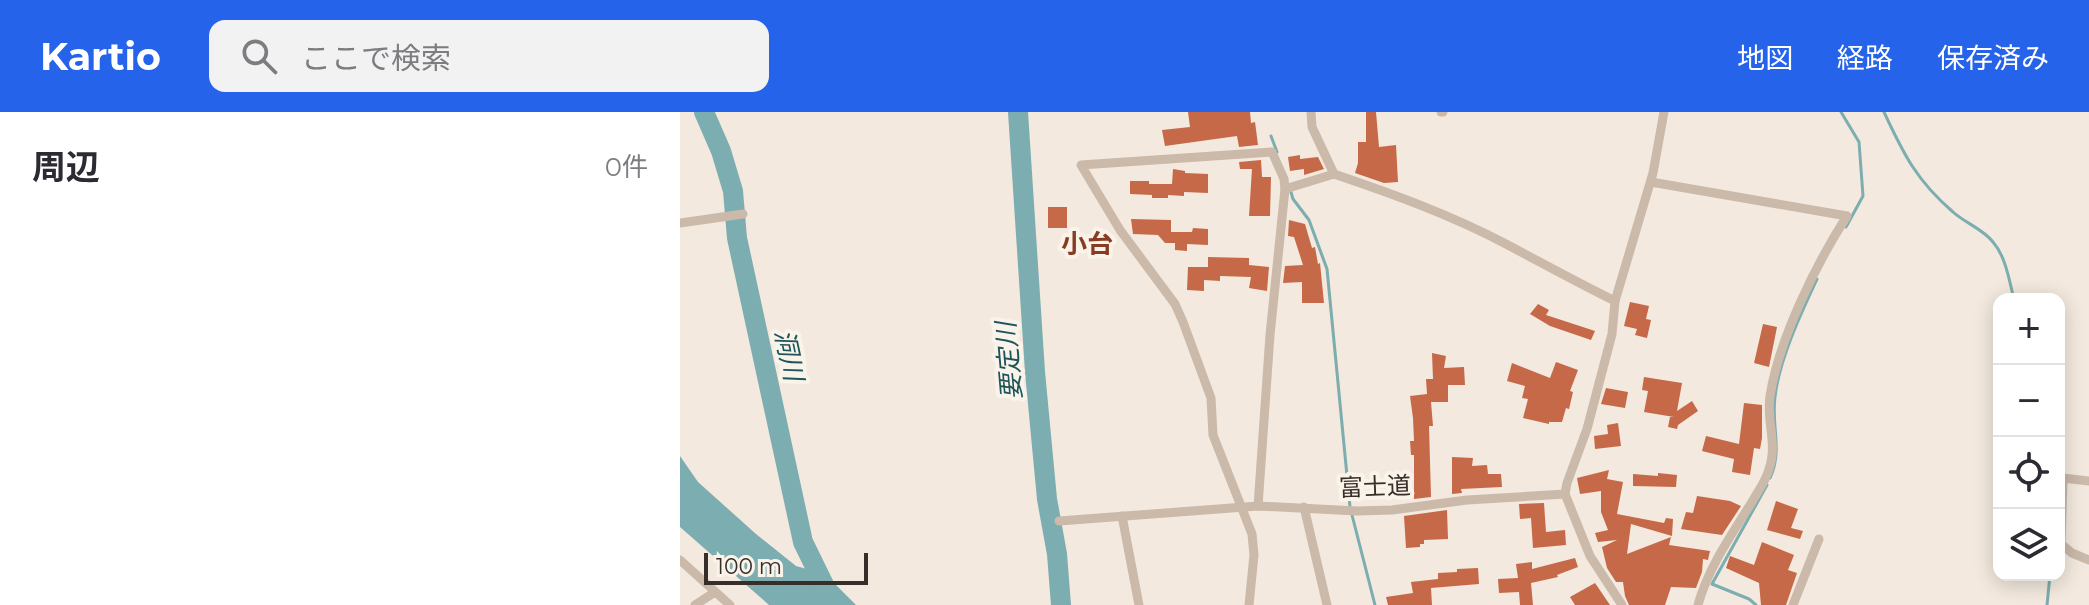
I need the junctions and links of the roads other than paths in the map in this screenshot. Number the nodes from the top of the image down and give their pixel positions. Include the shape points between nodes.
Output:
1 (1311, 112) edge
2 (1664, 112) edge
3 (1334, 174) junction
4 (1651, 182) junction
5 (1285, 189) junction
6 (743, 214) dead end
7 (680, 223) edge
8 (1615, 301) junction
9 (2089, 481) edge
10 (1565, 494) junction
11 (1258, 506) junction
12 (1242, 507) junction
13 (1304, 507) junction
14 (1122, 516) junction
15 (1059, 521) dead end
16 (1819, 539) dead end
17 (680, 560) edge
18 (2089, 560) edge
19 (715, 592) junction
20 (695, 605) edge
21 (730, 605) edge
22 (1139, 605) edge
23 (1249, 605) edge
24 (1327, 605) edge
25 (1622, 605) edge
26 (1698, 605) edge
27 (1793, 605) edge

1 - 3 street via 1312,127
2 - 4 street
3 - 5 street
3 - 8 street via 1419,204
4 - 8 street
4 - 26 street via 1847,216 1815,271 1780,362 1769,402 1770,469 1709,575
5 - 11 street
5 - 12 street via 1272,152 1081,165 1120,230 1175,304 1211,398 1213,435
6 - 7 street
8 - 10 street via 1612,334
9 - 18 street via 2063,478 2061,529 2061,544
10 - 13 street, 富士道 via 1392,510
10 - 25 street via 1590,556
11 - 12 street, 富士道
11 - 13 street, 富士道
12 - 14 street, 富士道
12 - 23 street via 1254,555
13 - 24 street
14 - 15 street, 富士道
14 - 22 street
16 - 27 street
17 - 19 street
19 - 20 street
19 - 21 street

